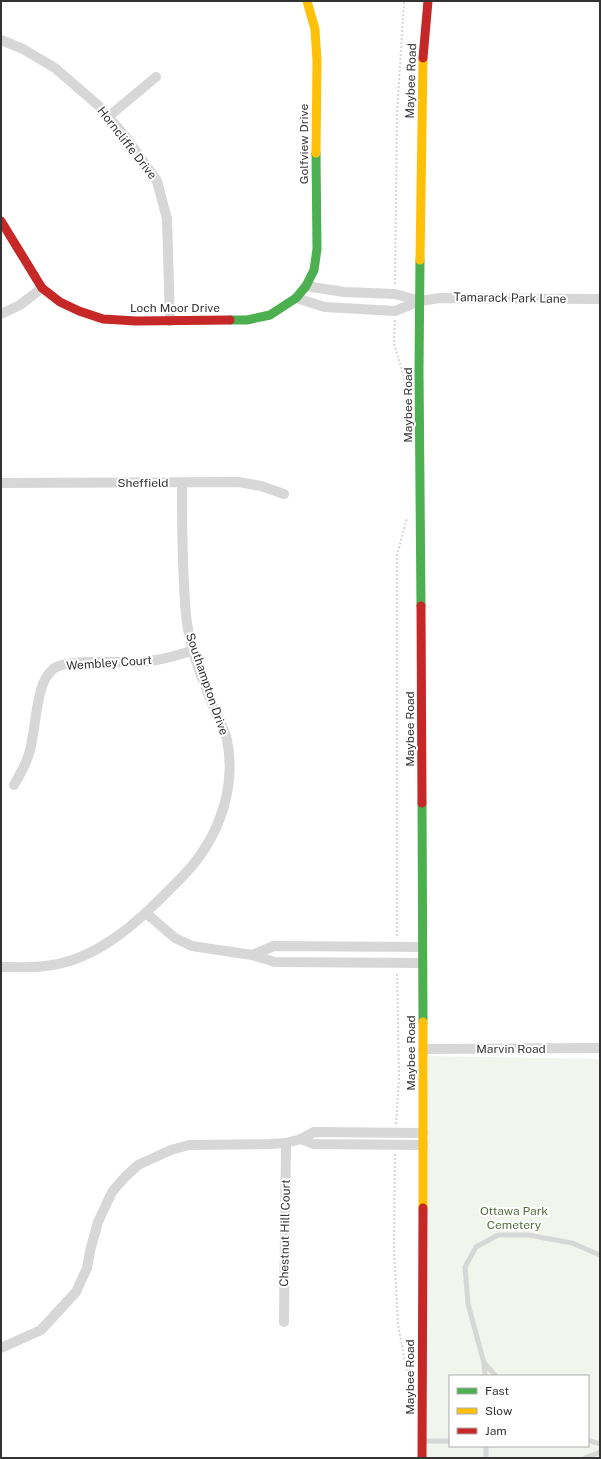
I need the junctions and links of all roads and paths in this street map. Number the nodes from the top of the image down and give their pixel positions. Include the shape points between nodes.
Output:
1 (308, 1) edge
2 (404, 1) edge
3 (428, 1) edge
4 (1, 40) edge
5 (156, 77) dead end
6 (108, 117) junction
7 (1, 221) edge
8 (306, 286) junction
9 (42, 288) junction
10 (344, 292) junction
11 (395, 294) junction
12 (296, 298) junction
13 (600, 299) edge
14 (420, 300) junction
15 (343, 309) junction
16 (395, 311) junction
17 (1, 314) edge
18 (170, 321) junction
19 (406, 389) dead end
20 (1, 483) edge
21 (182, 483) junction
22 (284, 494) dead end
23 (408, 512) dead end
24 (194, 650) junction
25 (14, 785) dead end
26 (146, 913) junction
27 (327, 947) junction
28 (396, 947) junction
29 (422, 947) junction
30 (252, 955) junction
31 (328, 962) junction
32 (397, 963) junction
33 (422, 963) junction
34 (1, 967) edge
35 (600, 1048) edge
36 (423, 1049) junction
37 (354, 1133) junction
38 (395, 1133) junction
39 (423, 1134) junction
40 (301, 1139) junction
41 (286, 1143) junction
42 (354, 1145) junction
43 (395, 1145) junction
44 (423, 1145) junction
45 (600, 1255) edge
46 (284, 1322) dead end
47 (1, 1348) edge
48 (484, 1363) junction
49 (485, 1375) edge
50 (495, 1375) edge
51 (409, 1387) dead end
52 (589, 1440) edge
53 (422, 1441) junction
54 (449, 1441) edge
55 (600, 1444) edge
56 (486, 1447) edge
57 (600, 1452) edge
58 (422, 1458) edge
59 (486, 1458) edge
60 (585, 1458) edge

1 - 8 main road, Golfview Drive via 315,29 317,61 317,249 314,270
2 - 11 path via 397,114
3 - 14 main road, Maybee Road via 422,66
4 - 6 street, Horncliffe Drive via 23,49 55,68
5 - 6 street
6 - 18 street, Horncliffe Drive via 157,181 163,198 167,220
7 - 9 main road
8 - 10 street
8 - 12 main road, Loch Moor Drive
9 - 17 street via 20,305
9 - 18 main road, Loch Moor Drive via 60,302 104,319
10 - 11 street
10 - 15 street
11 - 14 street
12 - 15 street via 325,307
12 - 18 main road, Loch Moor Drive via 270,315 247,320
13 - 14 street, Tamarack Park Lane
14 - 16 street
14 - 29 main road, Maybee Road
15 - 16 street
16 - 19 path via 394,344
20 - 21 street, Sheffield
21 - 22 street, Sheffield via 238,482
21 - 24 street, Southampton Drive via 186,619
23 - 28 path via 398,555
24 - 25 street, Wembley Court via 140,662 91,662 66,664 54,668 45,679 41,690 32,741 24,768
24 - 26 street, Southampton Drive via 227,740 228,794 220,821 193,865
26 - 30 street via 175,938 192,946
26 - 34 street, Southampton Drive via 96,951 46,966
27 - 28 street
27 - 30 street via 274,946
27 - 31 street
28 - 29 street
29 - 33 main road, Maybee Road
30 - 31 street via 275,962
31 - 32 street
32 - 33 street
32 - 38 path via 399,1078
33 - 36 main road, Maybee Road
35 - 36 street, Marvin Road
36 - 39 main road, Maybee Road
37 - 38 street
37 - 40 street via 314,1132
37 - 42 street
38 - 39 street
39 - 44 main road, Maybee Road
40 - 41 street
40 - 42 street via 313,1144
41 - 46 street, Chestnut Hill Court
41 - 47 street via 189,1145 138,1165 112,1192 98,1222 87,1268 76,1292 42,1330
42 - 43 street
43 - 44 street
43 - 51 path via 394,1249 398,1325
44 - 53 main road, Maybee Road
45 - 48 lane via 572,1243 528,1235 498,1235 476,1248 465,1267 468,1304
48 - 49 lane
48 - 50 lane
52 - 55 lane
53 - 54 lane
53 - 58 main road, Maybee Road
56 - 59 lane
57 - 60 lane

